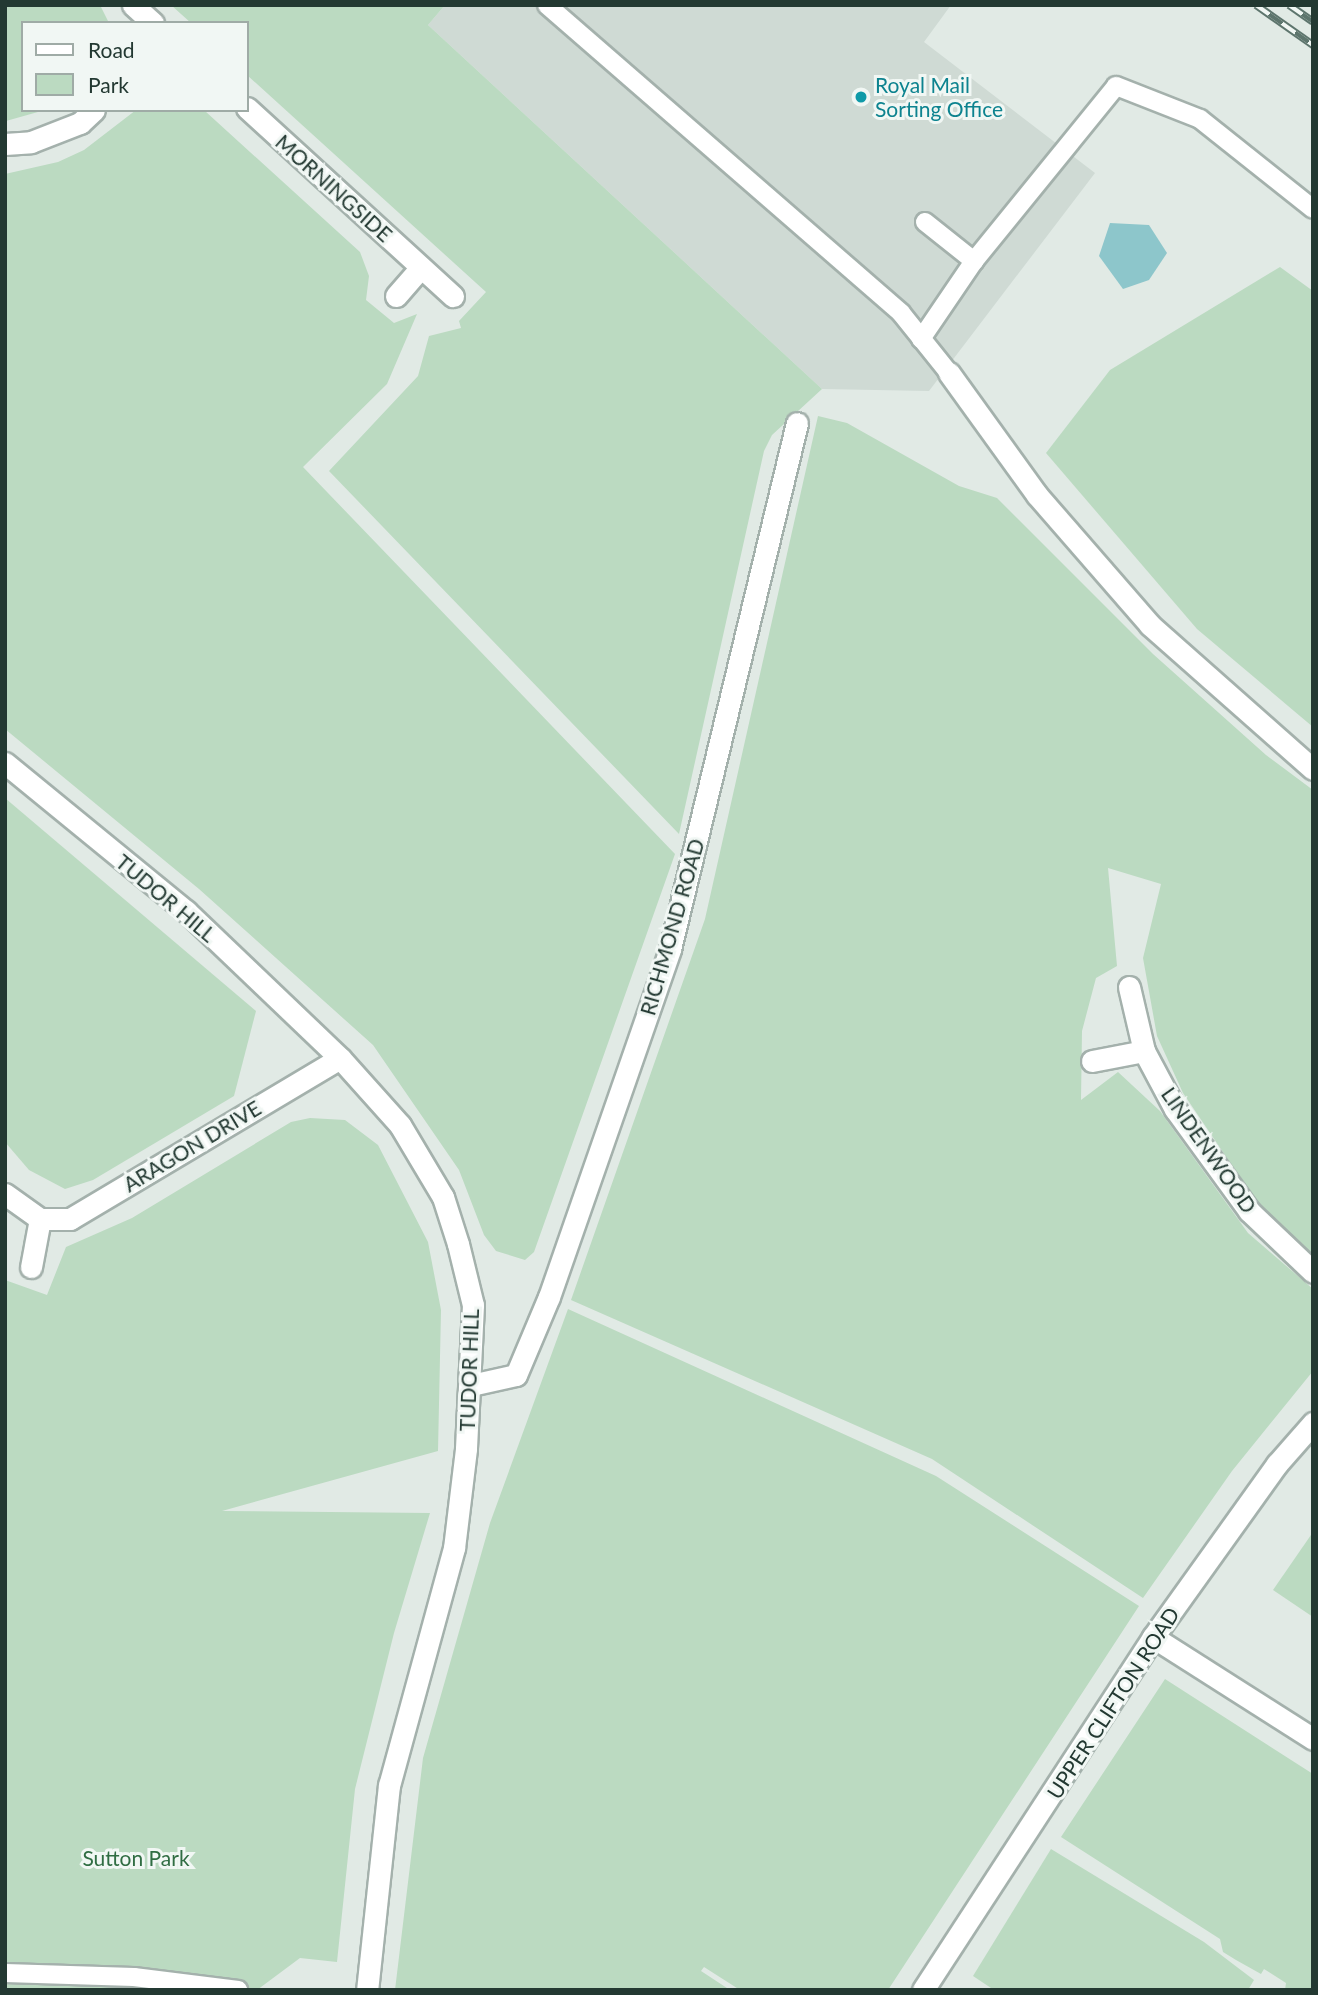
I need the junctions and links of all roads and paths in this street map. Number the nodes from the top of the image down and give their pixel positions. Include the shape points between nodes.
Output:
1 (133, 5) edge
2 (547, 5) edge
3 (151, 21) edge
4 (248, 109) edge
5 (92, 112) edge
6 (5, 144) edge
7 (1313, 209) edge
8 (925, 222) dead end
9 (974, 261) junction
10 (421, 267) junction
11 (396, 296) dead end
12 (453, 296) dead end
13 (921, 339) junction
14 (949, 373) joint
15 (797, 423) dead end
16 (5, 763) edge
17 (1313, 769) edge
18 (1129, 988) dead end
19 (1144, 1051) junction
20 (340, 1058) junction
21 (1092, 1062) dead end
22 (5, 1194) edge
23 (40, 1219) junction
24 (31, 1267) dead end
25 (1313, 1272) edge
26 (471, 1385) junction
27 (1313, 1423) edge
28 (1153, 1637) junction
29 (1313, 1739) edge
30 (5, 1973) edge
31 (925, 1989) edge
32 (238, 1990) edge
33 (367, 1990) edge

1 - 3 street
2 - 13 lane via 901,313
4 - 10 street, MORNINGSIDE
5 - 6 street via 80,123 32,142
7 - 9 lane via 1199,118 1116,86
8 - 9 lane
9 - 13 lane
10 - 11 street
10 - 12 street, MORNINGSIDE
13 - 14 lane
14 - 17 street via 1037,495 1150,625
15 - 26 street, RICHMOND ROAD via 666,962 549,1297 516,1375
16 - 20 street, TUDOR HILL via 186,911
18 - 19 street, LINDENWOOD
19 - 21 street
19 - 25 street, LINDENWOOD via 1175,1109 1249,1211
20 - 23 street, ARAGON DRIVE via 70,1219
20 - 26 street, TUDOR HILL via 400,1125 443,1197 473,1305
22 - 23 street
23 - 24 street
26 - 33 street, TUDOR HILL via 454,1548 389,1785
27 - 28 street, UPPER CLIFTON ROAD via 1277,1464
28 - 29 street
28 - 31 street, UPPER CLIFTON ROAD
30 - 32 lane via 134,1978

